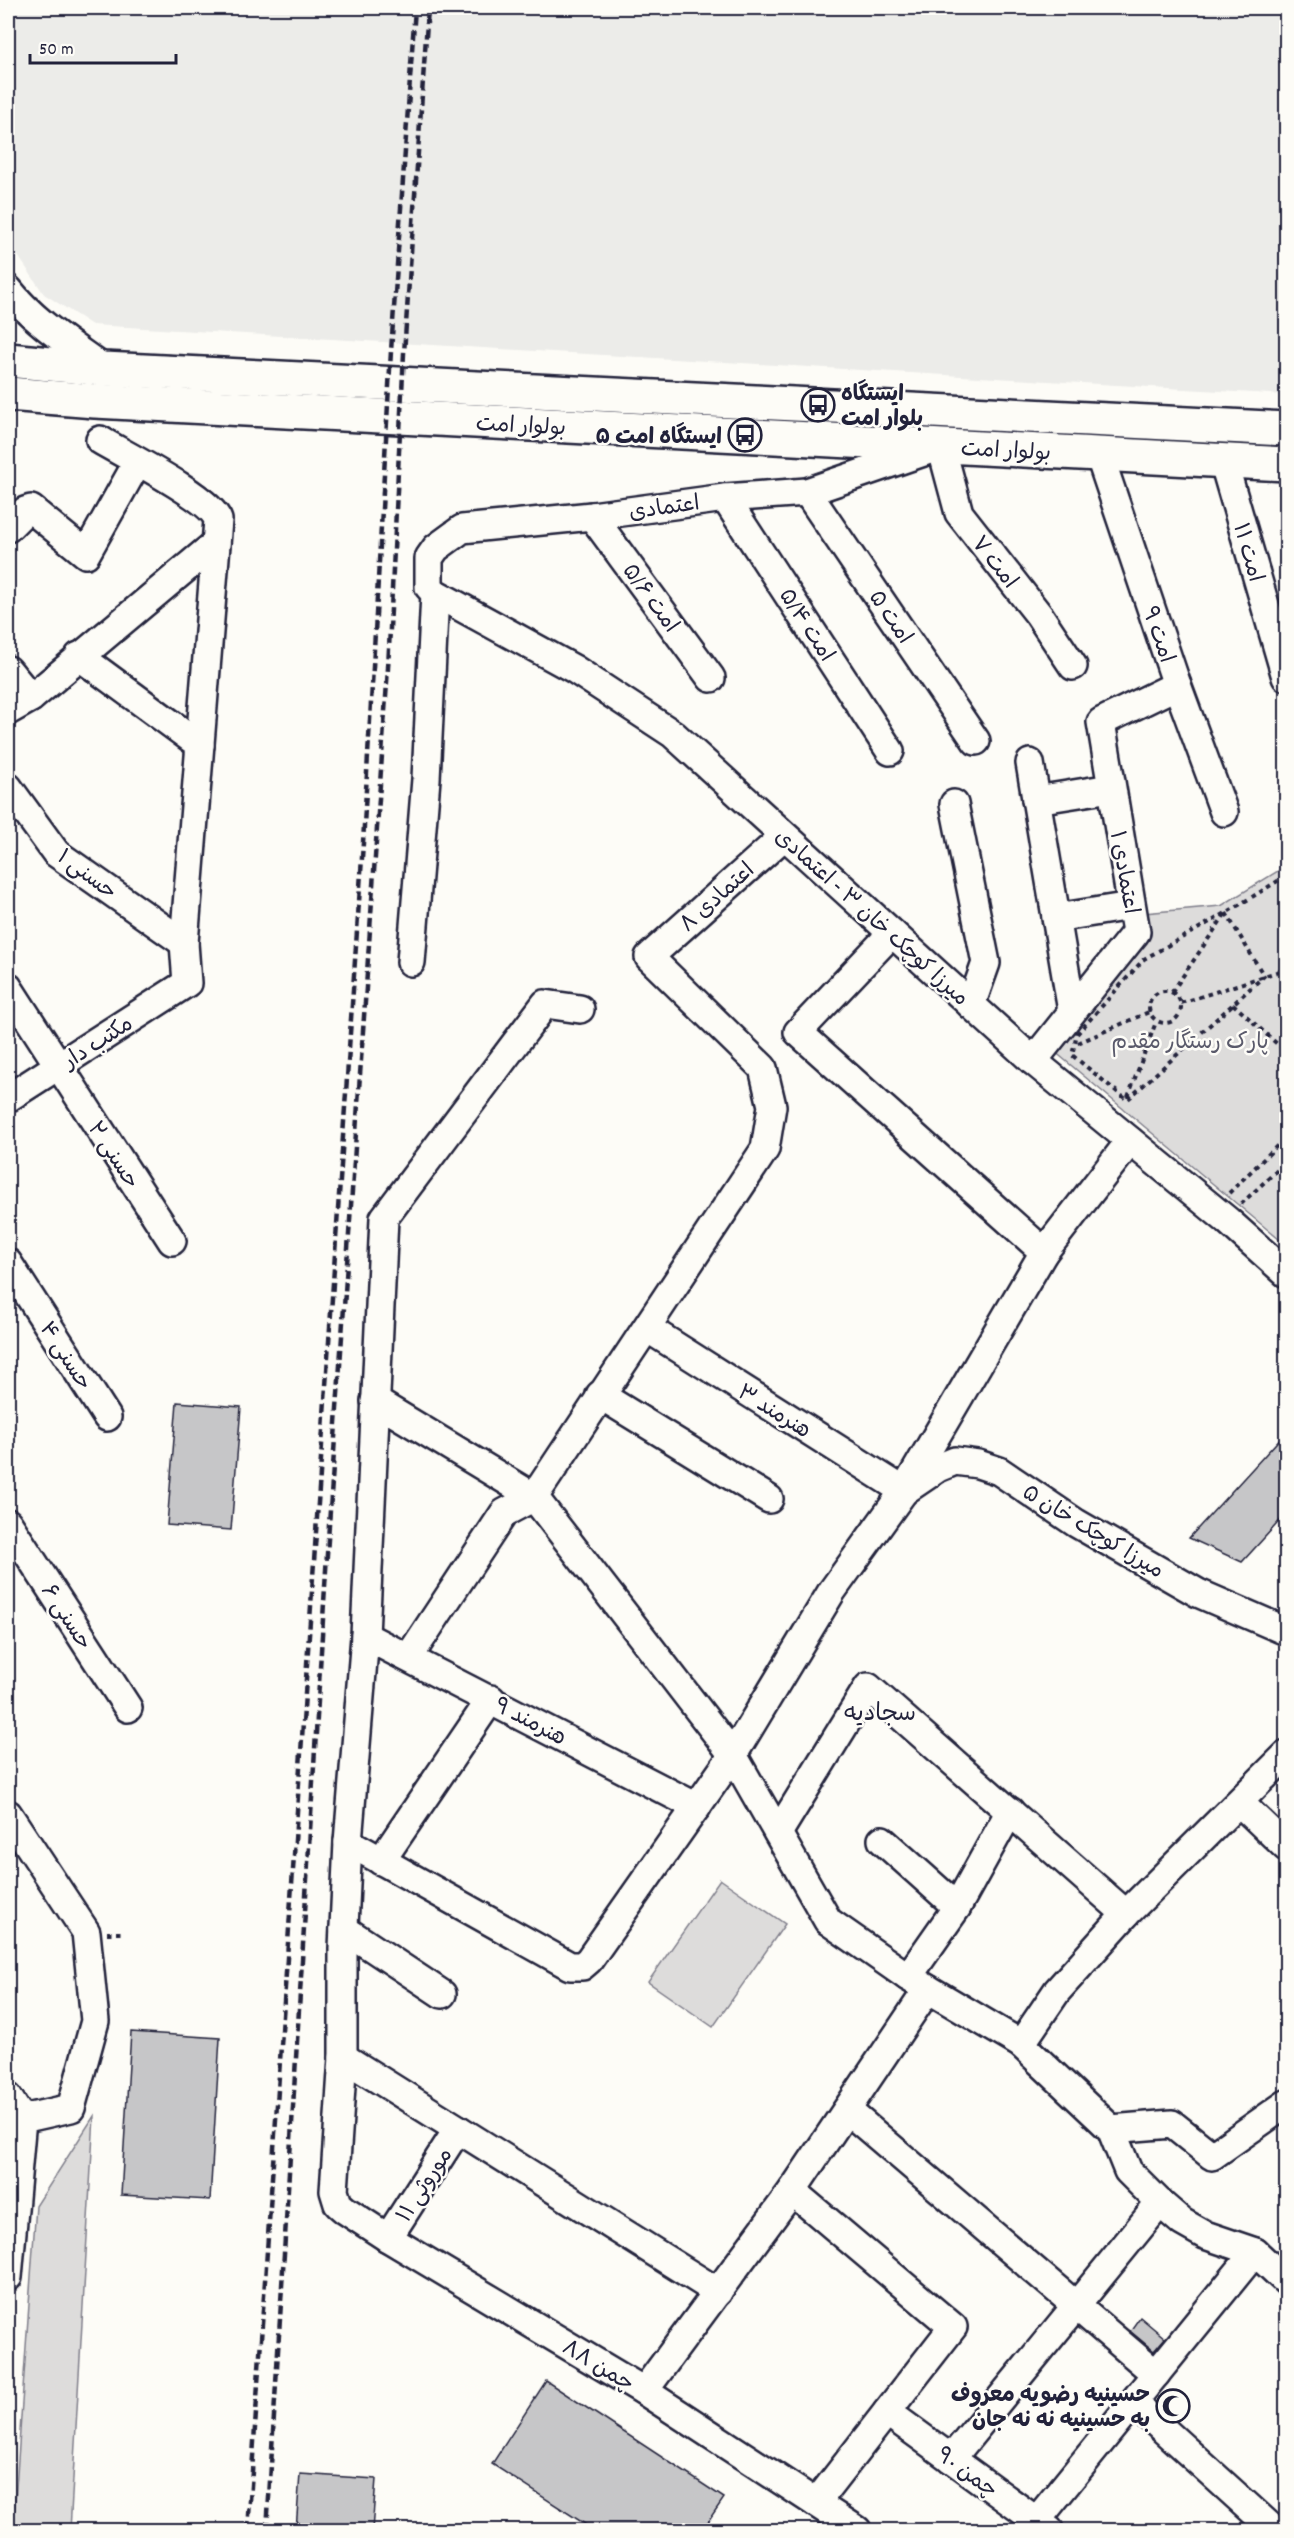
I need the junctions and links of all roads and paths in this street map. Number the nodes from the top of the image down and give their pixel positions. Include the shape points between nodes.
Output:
1 (8, 290) edge
2 (8, 360) edge
3 (104, 369) junction
4 (8, 394) edge
5 (1287, 429) edge
6 (100, 440) dead end
7 (941, 446) junction
8 (1099, 454) junction
9 (1223, 460) junction
10 (137, 463) junction
11 (1287, 464) edge
12 (807, 492) junction
13 (725, 498) junction
14 (592, 516) junction
15 (8, 528) edge
16 (216, 543) junction
17 (435, 593) junction
18 (79, 656) junction
19 (1073, 666) dead end
20 (8, 670) edge
21 (711, 678) dead end
22 (1287, 678) edge
23 (1177, 685) junction
24 (31, 698) junction
25 (8, 711) edge
26 (976, 741) dead end
27 (200, 745) junction
28 (890, 751) dead end
29 (1030, 763) dead end
30 (8, 787) edge
31 (1111, 788) junction
32 (1036, 800) junction
33 (954, 804) dead end
34 (1224, 812) dead end
35 (783, 836) junction
36 (1287, 876) edge
37 (1131, 906) junction
38 (1226, 913) junction
39 (1056, 918) junction
40 (892, 933) junction
41 (184, 943) junction
42 (411, 962) dead end
43 (1287, 969) edge
44 (1264, 976) junction
45 (8, 987) edge
46 (1172, 992) junction
47 (1181, 1003) junction
48 (1233, 1004) junction
49 (971, 1005) junction
50 (580, 1009) dead end
51 (1072, 1011) junction
52 (1149, 1012) junction
53 (1156, 1022) junction
54 (1075, 1044) junction
55 (1287, 1052) edge
56 (1033, 1061) junction
57 (58, 1066) junction
58 (8, 1098) edge
59 (1127, 1100) junction
60 (1287, 1137) edge
61 (1130, 1140) junction
62 (1287, 1162) edge
63 (1222, 1216) junction
64 (172, 1241) dead end
65 (1044, 1252) junction
66 (8, 1263) edge
67 (1287, 1273) edge
68 (647, 1328) junction
69 (600, 1395) junction
70 (375, 1401) junction
71 (107, 1417) dead end
72 (904, 1491) junction
73 (534, 1497) junction
74 (769, 1499) dead end
75 (8, 1523) edge
76 (1287, 1631) edge
77 (365, 1636) junction
78 (409, 1657) junction
79 (491, 1699) junction
80 (128, 1708) dead end
81 (733, 1755) junction
82 (1287, 1755) edge
83 (1240, 1803) junction
84 (697, 1807) junction
85 (1010, 1811) junction
86 (8, 1814) edge
87 (778, 1833) junction
88 (882, 1840) dead end
89 (348, 1842) junction
90 (1287, 1847) edge
91 (381, 1861) junction
92 (957, 1907) junction
93 (1126, 1914) junction
94 (344, 1929) junction
95 (918, 1983) junction
96 (442, 1994) dead end
97 (1021, 2044) junction
98 (344, 2057) junction
99 (1287, 2104) edge
100 (15, 2108) edge
101 (847, 2110) junction
102 (458, 2129) junction
103 (1111, 2129) junction
104 (792, 2191) junction
105 (1160, 2203) junction
106 (388, 2238) junction
107 (1255, 2252) junction
108 (8, 2277) edge
109 (1287, 2281) edge
110 (718, 2292) junction
111 (1076, 2308) junction
112 (1156, 2374) junction
113 (644, 2391) junction
114 (1133, 2402) junction
115 (887, 2412) junction
116 (951, 2459) junction
117 (816, 2503) junction
118 (1038, 2527) edge
119 (857, 2530) edge
120 (1274, 2530) edge

1 - 3 street via 21,307
2 - 3 main road, بولوار امت
3 - 5 main road, بولوار امت
4 - 7 main road, بولوار امت
6 - 10 street
7 - 8 main road, بولوار امت
7 - 12 street, اعتمادی
7 - 19 street, امت ۷ via 959,513 1039,615
8 - 9 main road, بولوار امت
8 - 23 street, امت ۹
9 - 11 main road, بولوار امت
9 - 22 street, امت ۱۱
10 - 15 street via 86,554 31,510
10 - 16 street via 169,479 213,512 218,520
12 - 13 street, اعتمادی
12 - 26 street, امت ۵
13 - 14 street, اعتمادی
13 - 28 street, امت ۵/۴
14 - 17 street, اعتمادی via 462,529 429,558 429,587
14 - 21 street, امت ۵/۶
16 - 18 street
16 - 27 street
17 - 35 street, میرزا کوچک خان ۳ - اعتمادی via 574,669 673,734
17 - 42 street, اعتمادی via 426,779
18 - 24 street
18 - 27 street
20 - 24 street
23 - 31 street, اعتمادی ۱ via 1101,722
23 - 34 street, امت ۹
24 - 25 street
27 - 41 street
29 - 32 street
30 - 41 street, حسنی ۱ via 56,853
31 - 32 street
31 - 37 street, اعتمادی ۱
32 - 39 street
33 - 49 street via 986,963
35 - 40 street, میرزا کوچک خان ۳ - اعتمادی
35 - 68 street, اعتمادی ۸ via 649,957 763,1068 772,1106 765,1149
36 - 38 path
37 - 39 street
37 - 51 street, اعتمادی ۱ via 1136,932
38 - 44 path
38 - 46 path
38 - 54 path via 1144,959 1077,1034
39 - 51 street
40 - 49 street, میرزا کوچک خان ۳ - اعتمادی
40 - 65 street via 798,1032
41 - 57 street, مکتب دار via 187,983
43 - 44 path
44 - 47 path
44 - 48 path
45 - 57 street, حسنی ۲
46 - 47 path
46 - 52 path via 1160,991 1150,999
47 - 53 path via 1179,1016 1169,1023
48 - 55 path
48 - 59 path
49 - 56 street, میرزا کوچک خان ۳ - اعتمادی
50 - 70 street via 544,1004 384,1218
51 - 56 street, اعتمادی ۱
52 - 53 path
52 - 54 path
53 - 59 path
54 - 56 path
54 - 59 path via 1072,1054
56 - 61 street, میرزا کوچک خان ۳ - اعتمادی
57 - 58 street, مکتب دار
57 - 64 street, حسنی ۲
60 - 63 path via 1226,1195
61 - 63 street, میرزا کوچک خان ۳ - اعتمادی
61 - 65 street
62 - 63 path via 1239,1206
63 - 67 street, میرزا کوچک خان ۳ - اعتمادی
65 - 72 street
66 - 71 street, حسنی ۴
68 - 69 street
68 - 72 street, هنرمند ۳
69 - 73 street
69 - 74 street
70 - 73 street
70 - 77 street
72 - 76 street, میرزا کوچک خان ۵ via 955,1461 999,1471 1076,1522 1198,1593
72 - 81 street via 832,1592
73 - 78 street via 504,1513
73 - 81 street
75 - 80 street, حسنی ۶
77 - 78 street, هنرمند ۹
77 - 89 street
78 - 79 street, هنرمند ۹
79 - 84 street, هنرمند ۹
79 - 91 street
81 - 84 street
81 - 87 street
82 - 83 street
83 - 90 street
83 - 93 street
84 - 91 street via 582,1966 570,1965
85 - 87 street via 868,1687
85 - 92 street
85 - 93 street
86 - 100 street via 86,1932 94,2021 71,2108
87 - 95 street via 828,1921
88 - 92 street
89 - 91 street
89 - 94 street
92 - 95 street
93 - 97 street via 1057,1992
94 - 96 street
94 - 98 street
95 - 97 street
95 - 101 street
97 - 103 street
98 - 102 street
98 - 106 street, چمن ۸۸ via 334,2191 338,2204
99 - 103 street via 1212,2156 1172,2124
100 - 108 street
101 - 104 street
101 - 111 street
102 - 106 street, موروثی ۱۱
102 - 110 street
103 - 105 street via 1128,2171
104 - 110 street
104 - 115 street via 953,2327
105 - 107 street via 1205,2235
105 - 111 street
106 - 113 street, چمن ۸۸
107 - 109 street
107 - 112 street
110 - 113 street
111 - 112 street
111 - 116 street
112 - 114 street
113 - 117 street, چمن ۸۸
114 - 118 street
114 - 120 street
115 - 116 street, چمن ۹۰
115 - 117 street
116 - 118 street, چمن ۹۰
117 - 119 street, چمن ۸۸

